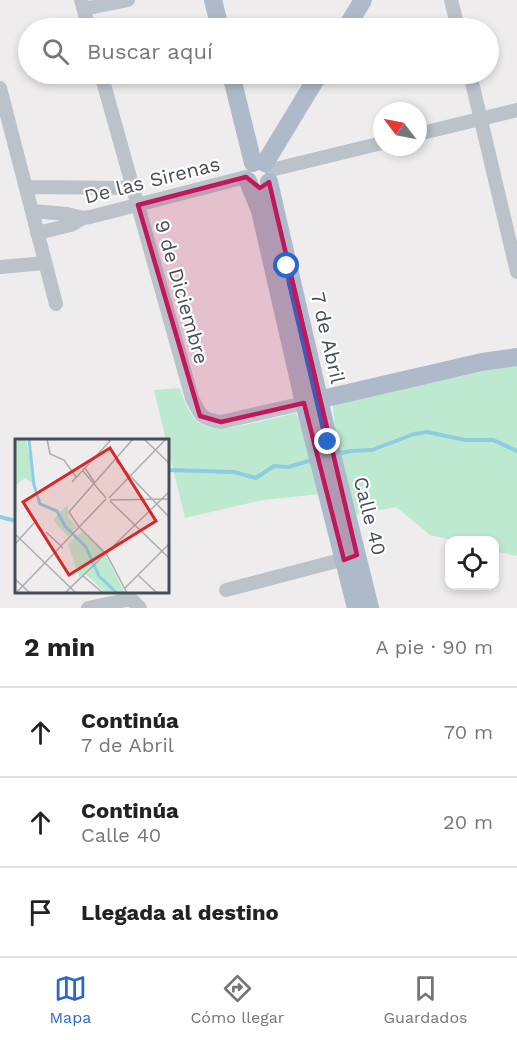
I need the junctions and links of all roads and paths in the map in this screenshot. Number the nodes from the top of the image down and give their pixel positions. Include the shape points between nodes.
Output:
1 (128, 0) edge
2 (213, 0) edge
3 (363, 0) edge
4 (451, 0) edge
5 (82, 5) edge
6 (218, 18) edge
7 (352, 18) edge
8 (456, 18) edge
9 (104, 84) edge
10 (234, 84) edge
11 (313, 84) edge
12 (472, 84) edge
13 (0, 88) edge
14 (517, 110) edge
15 (481, 119) junction
16 (427, 132) edge
17 (373, 145) edge
18 (259, 173) junction
19 (26, 187) junction
20 (133, 188) junction
21 (138, 205) junction
22 (32, 212) junction
23 (83, 218) junction
24 (37, 232) junction
25 (45, 263) junction
26 (0, 267) edge
27 (517, 272) edge
28 (56, 304) dead end
29 (517, 357) edge
30 (312, 401) junction
31 (330, 475) joint
32 (351, 557) junction
33 (226, 591) dead end
34 (88, 608) edge
35 (140, 608) edge
36 (356, 608) edge
37 (370, 608) edge

1 - 5 street
2 - 6 main road
3 - 7 main road
4 - 8 street
9 - 20 street, 9 de Diciembre
10 - 18 main road, 7 de Abril
11 - 18 main road
12 - 15 street
13 - 19 street
14 - 15 street
15 - 16 street
15 - 27 street
17 - 18 street, De las Sirenas
18 - 21 street, De las Sirenas
18 - 30 main road, 7 de Abril via 260,211
19 - 20 street
19 - 22 street
20 - 21 street, 9 de Diciembre
21 - 23 street, De las Sirenas
21 - 30 street, 9 de Diciembre via 200,416 221,422
22 - 23 street, De las Sirenas
22 - 24 street
23 - 24 street via 71,225
24 - 25 street
25 - 26 street
25 - 28 street
29 - 30 main road
30 - 31 main road, 7 de Abril
31 - 32 main road, Calle 40
32 - 33 street
32 - 36 main road, Calle 40
32 - 37 main road, Calle 40
34 - 35 street via 131,599

